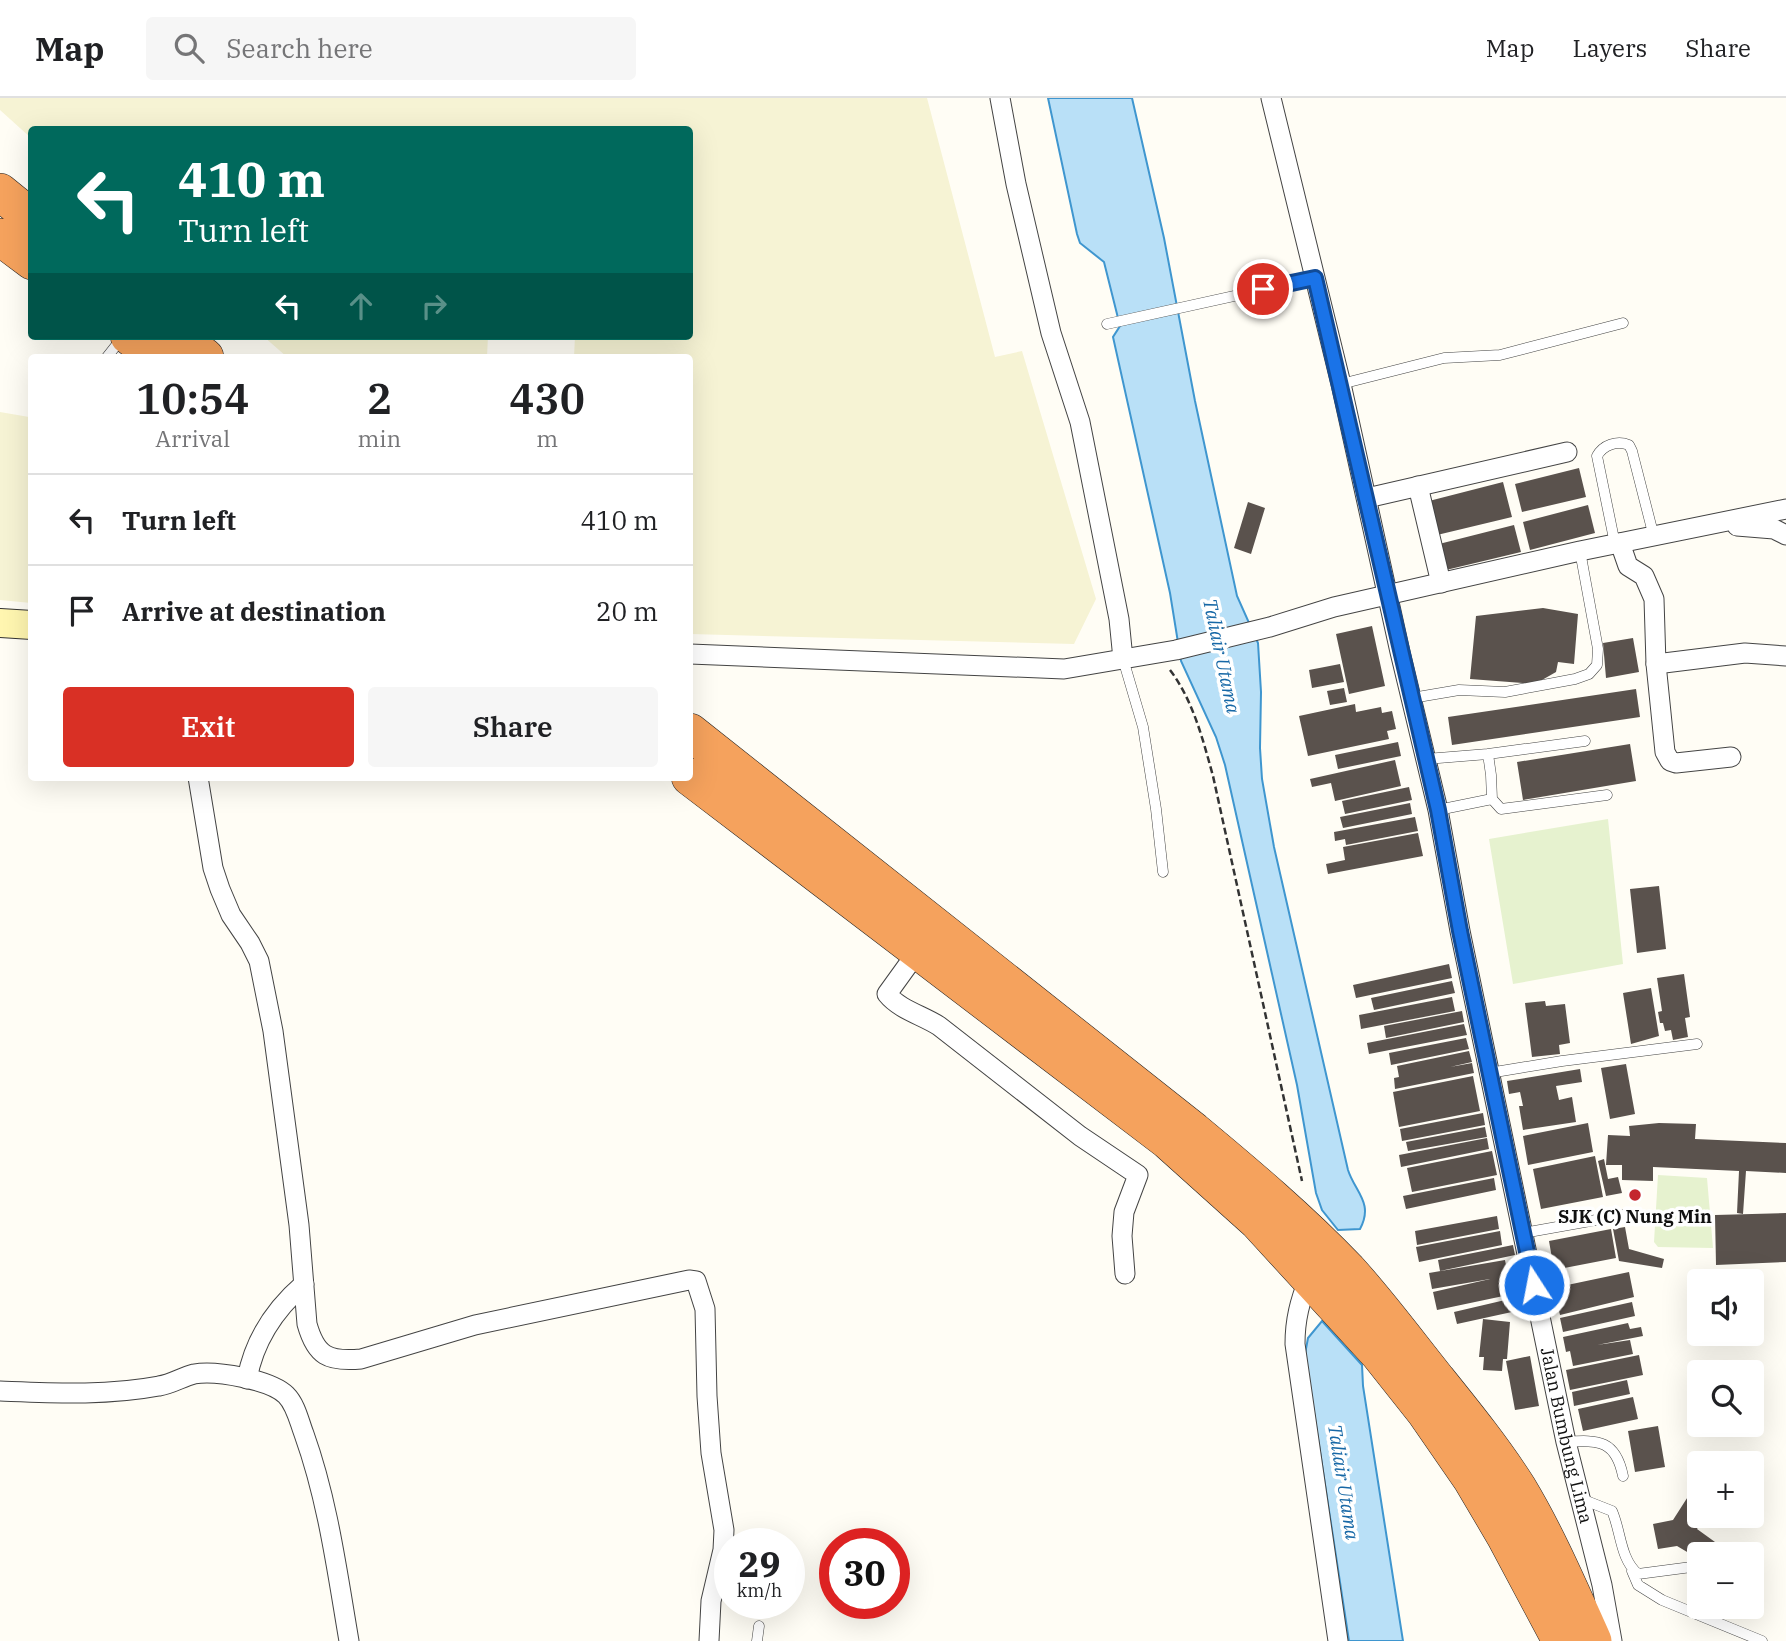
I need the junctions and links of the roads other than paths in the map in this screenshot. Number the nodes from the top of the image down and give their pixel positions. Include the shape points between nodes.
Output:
1 (1000, 98) edge
2 (1271, 98) edge
3 (0, 192) edge
4 (28, 215) edge
5 (0, 237) edge
6 (28, 258) edge
7 (1315, 278) junction
8 (1110, 323) dead end
9 (1623, 323) dead end
10 (122, 340) edge
11 (132, 340) edge
12 (183, 340) edge
13 (110, 354) edge
14 (152, 354) edge
15 (201, 354) edge
16 (1341, 384) junction
17 (1567, 452) dead end
18 (1418, 486) junction
19 (1367, 498) junction
20 (1786, 509) edge
21 (1715, 525) junction
22 (1786, 535) edge
23 (1654, 537) junction
24 (1617, 543) junction
25 (1580, 551) junction
26 (1441, 583) junction
27 (1389, 595) junction
28 (0, 623) edge
29 (28, 625) edge
30 (693, 654) edge
31 (1786, 656) edge
32 (1123, 659) junction
33 (1656, 664) junction
34 (1412, 698) junction
35 (693, 734) edge
36 (1585, 741) dead end
37 (1488, 754) junction
38 (1731, 757) dead end
39 (1426, 760) junction
40 (693, 779) edge
41 (199, 781) edge
42 (1607, 795) dead end
43 (1492, 799) junction
44 (1438, 810) junction
45 (1163, 872) dead end
46 (914, 957) junction
47 (1697, 1044) dead end
48 (1489, 1073) junction
49 (1635, 1213) dead end
50 (1524, 1233) junction
51 (1125, 1273) dead end
52 (1314, 1283) junction
53 (304, 1284) junction
54 (247, 1379) junction
55 (0, 1391) edge
56 (1566, 1442) junction
57 (1623, 1476) dead end
58 (1579, 1498) junction
59 (1556, 1561) junction
60 (1630, 1567) junction
61 (1687, 1568) edge
62 (1602, 1585) junction
63 (759, 1626) dead end
64 (349, 1641) edge
65 (709, 1641) edge
66 (757, 1641) edge
67 (1338, 1641) edge
68 (1561, 1641) edge
69 (1593, 1641) edge
70 (1612, 1641) edge
71 (1762, 1641) edge

1 - 32 street via 1051,333 1080,422
2 - 7 street, Jalan Bumbung Lima
3 - 4 highway
5 - 6 highway
7 - 8 lane
7 - 16 street, Jalan Bumbung Lima
9 - 16 lane via 1500,355 1444,358
10 - 13 lane
11 - 14 highway
12 - 15 highway
16 - 19 street, Jalan Bumbung Lima
17 - 18 street
18 - 19 street
18 - 26 street
19 - 27 street, Jalan Bumbung Lima
20 - 21 street
21 - 22 street via 1774,529
21 - 23 street
23 - 24 street
23 - 24 lane via 1632,451 1624,443 1614,444 1605,446 1597,456
24 - 25 street
24 - 33 street via 1628,566 1644,576 1654,599
25 - 26 street
25 - 34 lane via 1598,649 1597,665 1589,674 1505,692 1459,690
26 - 27 street
27 - 32 street via 1176,650
27 - 34 street, Jalan Bumbung Lima
28 - 29 main road
30 - 32 street via 1064,669
31 - 33 street via 1745,653
32 - 45 lane via 1143,727
33 - 38 street via 1665,752 1670,761
34 - 39 street, Jalan Bumbung Lima
35 - 59 highway via 1194,1131 1322,1244 1361,1285 1460,1409 1518,1488
36 - 37 lane
37 - 39 lane
37 - 43 lane
39 - 44 street, Jalan Bumbung Lima
40 - 46 highway
41 - 53 street via 213,868 231,915 258,961 263,981
42 - 43 lane via 1501,809
43 - 44 lane
44 - 48 street, Jalan Bumbung Lima
46 - 51 street via 887,993 894,1002 939,1026 1080,1136 1138,1175 1124,1212
46 - 52 highway via 1168,1141 1257,1221
47 - 48 lane
48 - 50 street, Jalan Bumbung Lima
49 - 50 lane
50 - 56 street, Jalan Bumbung Lima
52 - 67 street via 1298,1304 1295,1345
52 - 68 highway via 1379,1354 1472,1480
53 - 54 street via 287,1298 263,1333
53 - 65 street via 312,1339 328,1358 343,1360 523,1314 696,1280 705,1309 710,1443 724,1530
54 - 55 street via 195,1374 173,1383 116,1392
54 - 64 street via 284,1393 298,1417 324,1495
56 - 57 lane via 1584,1440 1611,1448 1620,1459
56 - 58 street, Jalan Bumbung Lima
58 - 60 lane via 1612,1511
58 - 62 street, Jalan Bumbung Lima
59 - 62 street via 1582,1600 1596,1601 1602,1596
59 - 69 highway
60 - 61 lane via 1638,1574
60 - 71 lane via 1638,1585 1662,1600
62 - 70 street, Jalan Bumbung Lima
63 - 66 lane

